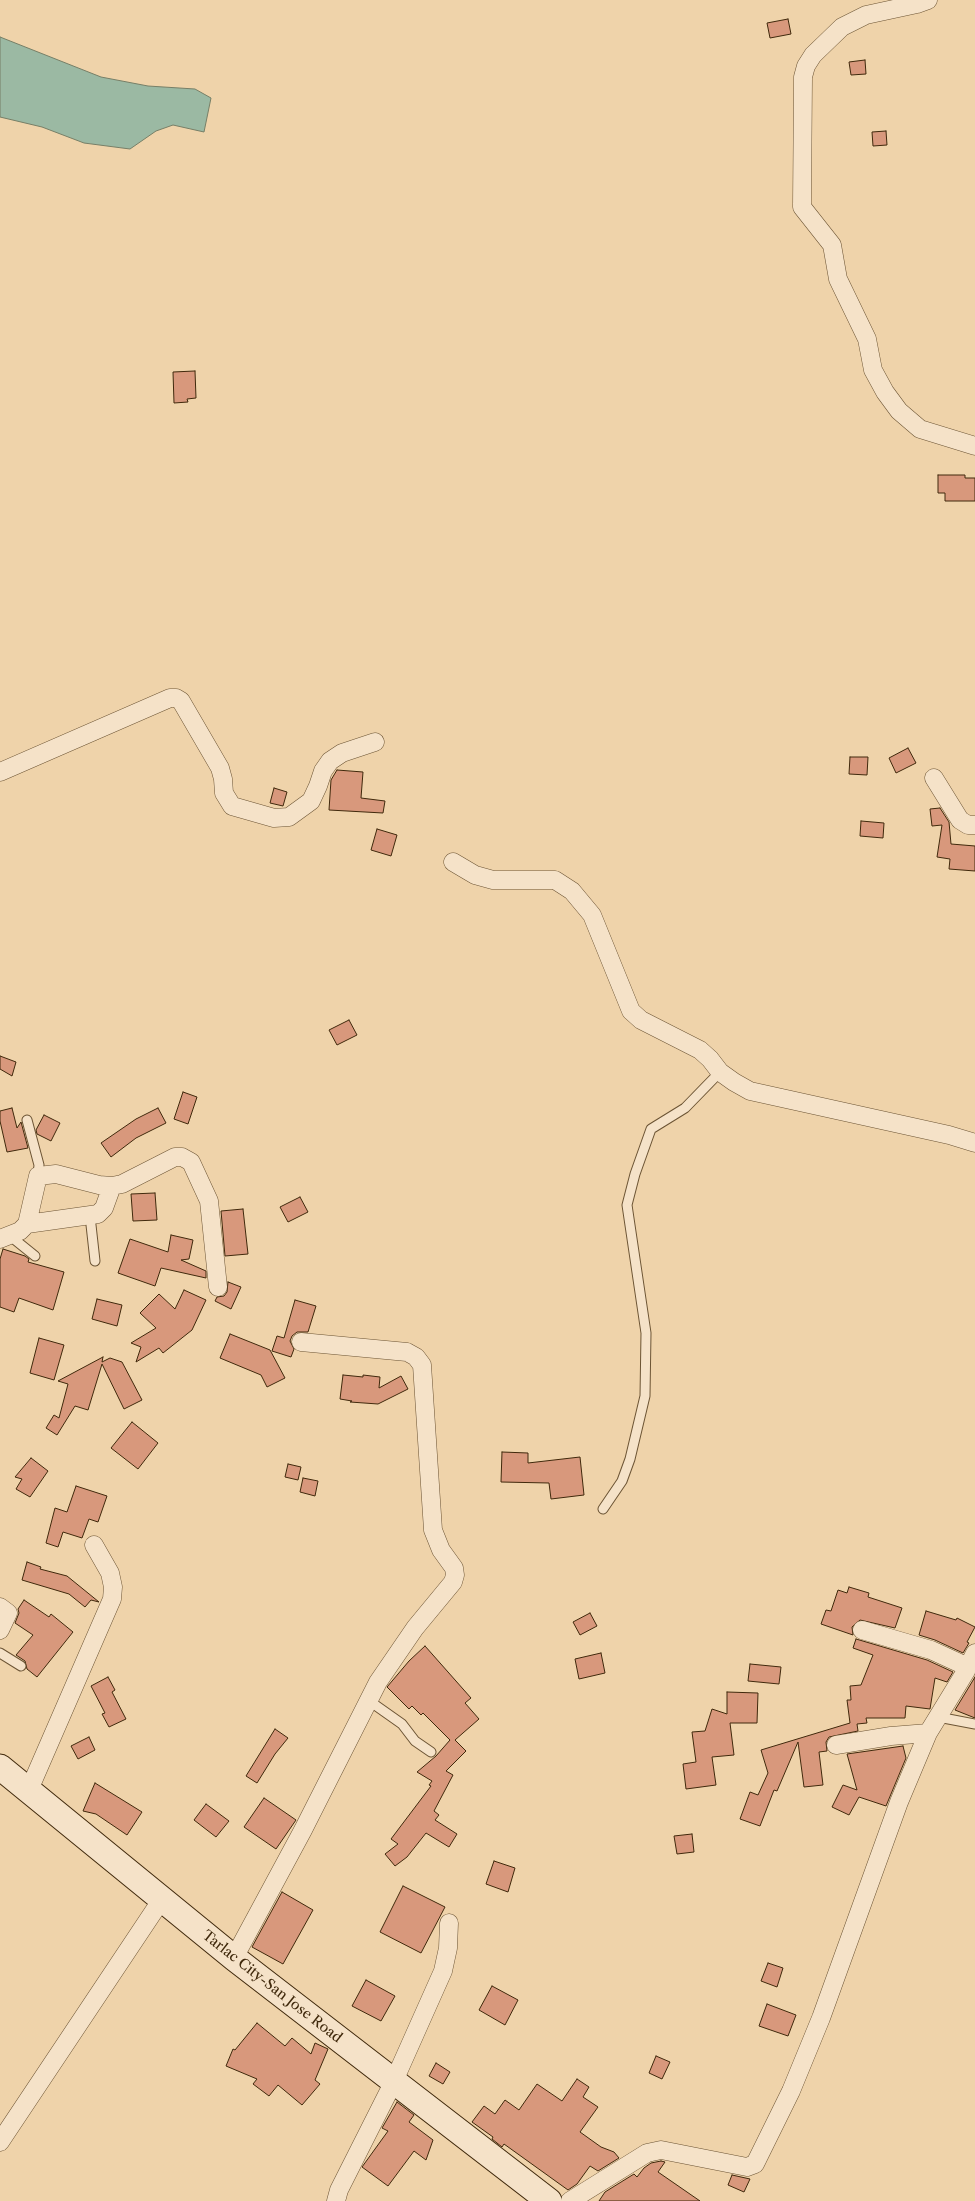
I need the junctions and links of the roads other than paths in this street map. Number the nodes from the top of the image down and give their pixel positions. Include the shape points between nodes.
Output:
1 (928, 0) edge
2 (975, 446) edge
3 (375, 742) dead end
4 (0, 772) edge
5 (934, 778) dead end
6 (975, 825) edge
7 (453, 862) dead end
8 (720, 1072) junction
9 (27, 1120) dead end
10 (975, 1143) edge
11 (38, 1176) junction
12 (112, 1186) junction
13 (90, 1216) junction
14 (27, 1224) junction
15 (5, 1237) edge
16 (35, 1256) dead end
17 (94, 1261) dead end
18 (218, 1287) dead end
19 (301, 1342) dead end
20 (603, 1508) dead end
21 (94, 1545) dead end
22 (0, 1607) edge
23 (0, 1630) edge
24 (862, 1630) dead end
25 (0, 1653) edge
26 (21, 1666) dead end
27 (971, 1666) edge
28 (368, 1700) junction
29 (938, 1717) junction
30 (975, 1724) edge
31 (928, 1733) junction
32 (836, 1745) dead end
33 (431, 1752) dead end
34 (0, 1767) edge
35 (28, 1790) junction
36 (162, 1899) junction
37 (449, 1923) dead end
38 (234, 1958) junction
39 (394, 2081) junction
40 (0, 2142) edge
41 (336, 2201) edge
42 (549, 2201) edge
43 (570, 2201) edge

1 - 2 street via 866,15 842,27 806,66 803,78 802,207 832,245 838,279 867,339 873,370 884,392 920,429
3 - 4 street via 330,760 311,801 289,817 274,818 232,806 224,793 220,768 181,701 170,698
5 - 6 street via 960,820
7 - 8 street via 475,875 493,880 555,880 572,891 592,915 631,1011 641,1020 700,1050
8 - 10 street via 750,1091
8 - 20 lane via 685,1108 651,1129 635,1174 627,1205 646,1333 645,1396 622,1481
9 - 11 lane
11 - 12 street via 56,1174
11 - 14 street
12 - 13 street via 102,1212
12 - 18 street via 176,1157 191,1162 209,1201
13 - 14 street
13 - 17 lane
14 - 15 street
15 - 16 lane
19 - 28 street via 407,1352 422,1364 432,1530 454,1568 454,1582 415,1628
21 - 35 street via 110,1573 112,1599
22 - 23 street via 8,1613
24 - 27 street via 931,1650
25 - 26 lane
27 - 29 street
28 - 33 lane via 402,1724 415,1742
28 - 38 street
29 - 30 lane
29 - 31 street
31 - 32 street
31 - 43 street via 899,1802 821,2018 791,2091 755,2164 747,2167 661,2150 647,2153
34 - 35 main road, Tarlac City-San Jose Road
35 - 36 main road, Tarlac City-San Jose Road
36 - 38 main road, Tarlac City-San Jose Road
36 - 40 street
37 - 39 street via 443,1971
38 - 39 main road, Tarlac City-San Jose Road
39 - 41 street
39 - 42 main road, Tarlac City-San Jose Road

